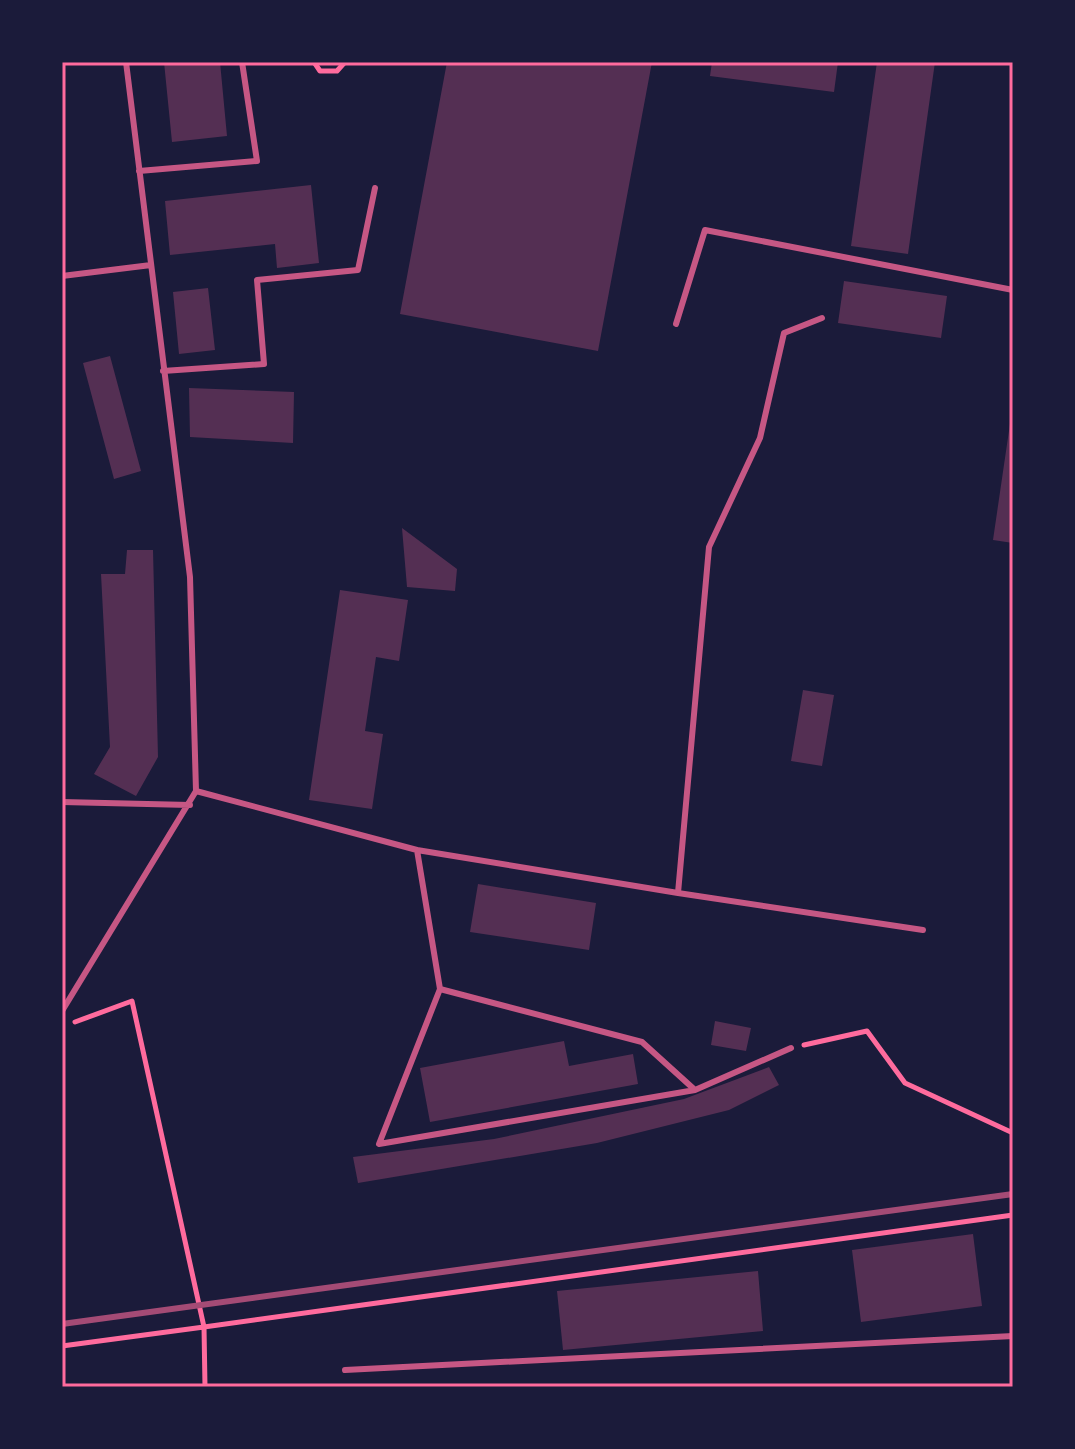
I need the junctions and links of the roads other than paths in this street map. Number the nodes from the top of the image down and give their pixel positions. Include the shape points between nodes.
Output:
1 (126, 62) edge
2 (242, 62) edge
3 (139, 171) junction
4 (375, 188) dead end
5 (151, 265) junction
6 (62, 276) edge
7 (1013, 290) edge
8 (822, 318) dead end
9 (676, 324) dead end
10 (163, 371) junction
11 (196, 791) junction
12 (62, 802) edge
13 (190, 805) junction
14 (417, 850) junction
15 (678, 893) junction
16 (923, 930) dead end
17 (440, 989) junction
18 (62, 1011) edge
19 (791, 1048) road end
20 (695, 1090) junction
21 (1013, 1336) edge
22 (345, 1370) dead end

1 - 3 lane
2 - 3 lane via 257,161
3 - 5 lane
4 - 10 lane via 358,270 257,280 264,364
5 - 6 lane
5 - 10 lane
7 - 9 lane via 705,230
8 - 15 lane via 784,333 760,438 709,547
10 - 11 lane via 190,577
11 - 13 lane
11 - 14 lane
12 - 13 lane
13 - 18 lane
14 - 15 lane
14 - 17 lane
15 - 16 lane
17 - 20 lane via 642,1042
17 - 20 lane via 379,1144
19 - 20 lane
21 - 22 lane

